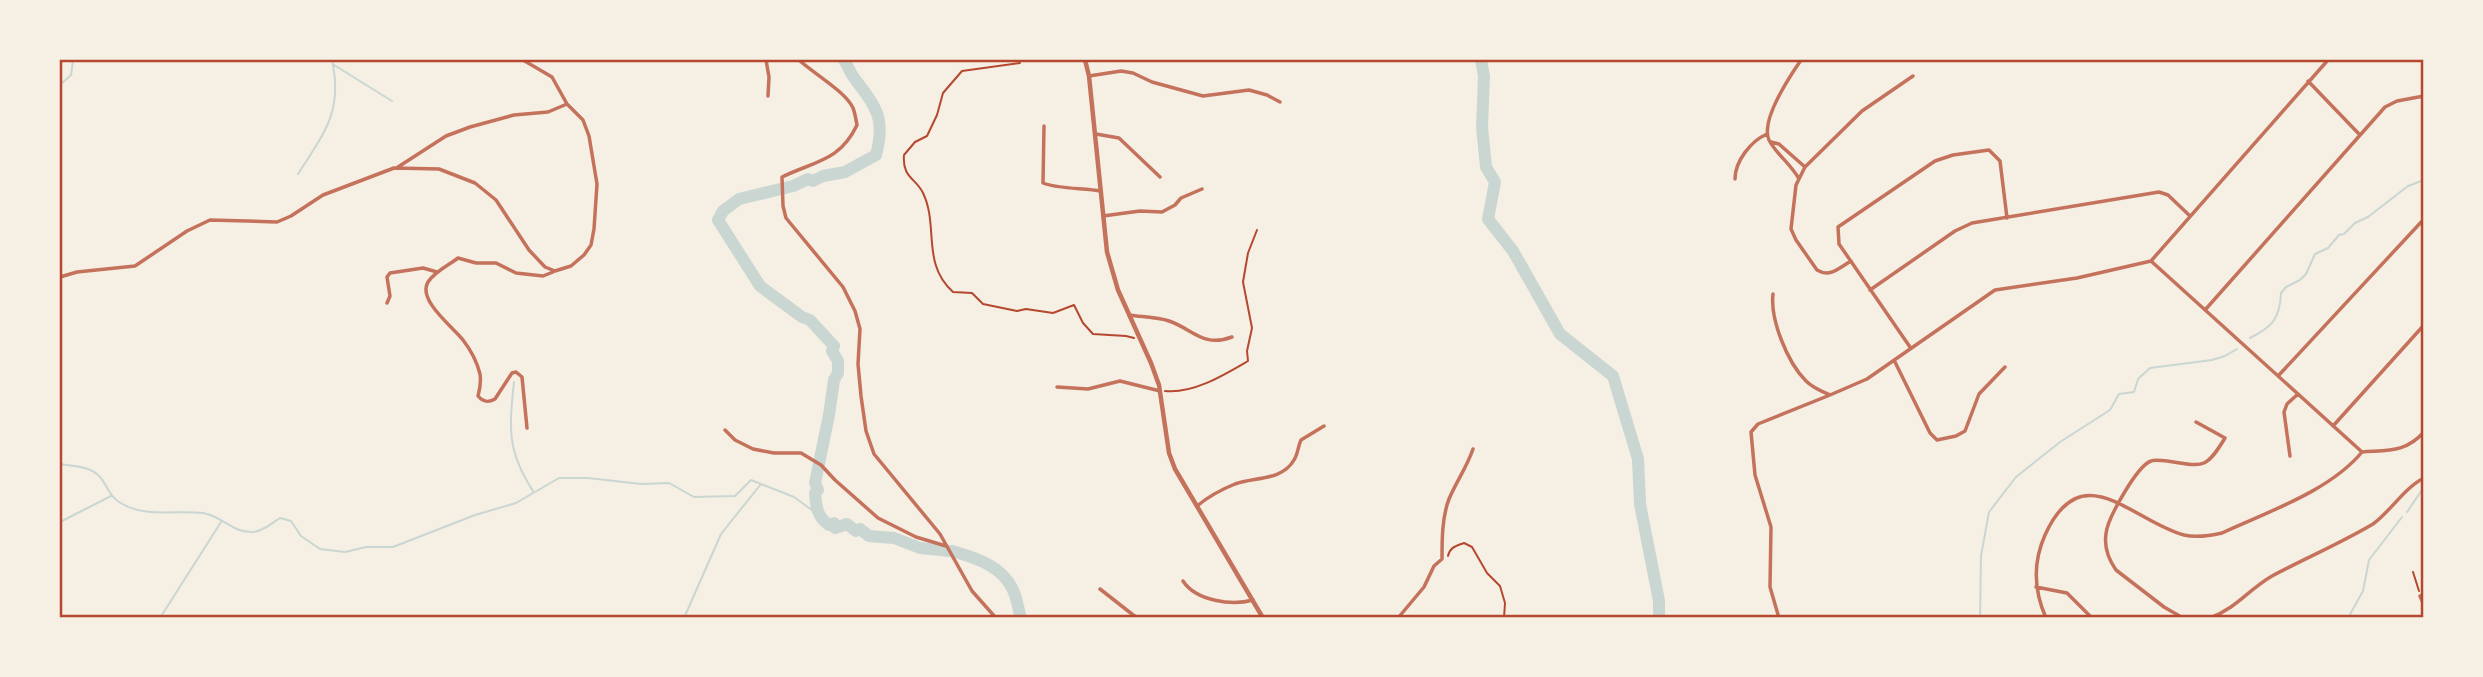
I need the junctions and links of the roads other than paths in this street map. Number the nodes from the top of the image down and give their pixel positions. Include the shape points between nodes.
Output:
1 (523, 60) edge
2 (766, 60) edge
3 (799, 60) edge
4 (1085, 60) edge
5 (1801, 60) edge
6 (2328, 60) edge
7 (1089, 76) junction
8 (1913, 76) dead end
9 (2308, 81) junction
10 (768, 96) dead end
11 (2424, 96) edge
12 (1280, 102) dead end
13 (567, 104) junction
14 (1044, 126) dead end
15 (1096, 134) junction
16 (1767, 134) junction
17 (2359, 134) junction
18 (1770, 142) junction
19 (1805, 167) junction
20 (395, 168) junction
21 (1160, 177) dead end
22 (1735, 179) dead end
23 (1800, 179) junction
24 (1202, 189) dead end
25 (1101, 191) junction
26 (1103, 216) junction
27 (2190, 216) junction
28 (2007, 218) junction
29 (2424, 219) edge
30 (1851, 261) junction
31 (2151, 261) junction
32 (555, 271) junction
33 (439, 272) junction
34 (60, 277) edge
35 (1870, 290) junction
36 (1773, 293) dead end
37 (387, 303) dead end
38 (2205, 310) junction
39 (1129, 315) junction
40 (2424, 326) edge
41 (1233, 337) dead end
42 (1910, 347) junction
43 (1894, 360) junction
44 (2005, 367) dead end
45 (2278, 375) junction
46 (1057, 387) dead end
47 (1160, 391) junction
48 (2298, 394) junction
49 (1830, 395) junction
50 (2196, 422) dead end
51 (1324, 426) dead end
52 (2333, 426) junction
53 (527, 428) dead end
54 (725, 430) dead end
55 (2424, 432) edge
56 (1473, 449) dead end
57 (2362, 452) junction
58 (2290, 456) dead end
59 (2424, 478) edge
60 (2120, 502) junction
61 (1197, 506) junction
62 (948, 546) junction
63 (1184, 582) dead end
64 (2036, 587) junction
65 (1100, 589) dead end
66 (2422, 595) edge
67 (1253, 600) junction
68 (2424, 605) edge
69 (996, 618) edge
70 (1138, 618) edge
71 (1263, 618) edge
72 (1398, 618) edge
73 (1779, 618) edge
74 (2046, 618) edge
75 (2092, 618) edge
76 (2183, 618) edge
77 (2210, 618) edge

1 - 13 street via 552,77
2 - 10 street
3 - 62 street via 852,106 857,125 837,154 782,177 786,218 843,287 855,311 860,329 861,396 874,454
4 - 7 street
5 - 16 street via 1784,85
6 - 9 street
7 - 12 street via 1121,71 1203,96 1250,90
7 - 15 street
8 - 19 street via 1862,111
9 - 17 street
9 - 27 street
11 - 17 street via 2390,103
13 - 20 street via 470,127 446,136
13 - 32 street via 583,120 589,136 597,184 596,211 591,245 570,266
14 - 25 street via 1042,183
15 - 21 street via 1119,138
15 - 25 street
16 - 18 street
16 - 22 street via 1747,151 1736,167
17 - 38 street
18 - 19 street via 1779,144
18 - 23 street
19 - 23 street
20 - 32 street via 439,169 486,190 533,256
20 - 34 street via 323,195 276,222 210,220 187,230 143,263
23 - 30 street via 1791,229 1796,240 1822,273
24 - 26 street via 1162,212
25 - 26 street
26 - 39 street via 1111,270
27 - 28 street via 2159,192
27 - 31 street
28 - 30 street via 2000,161 1994,153 1953,155 1935,161 1838,227 1839,244
28 - 35 street via 1963,227
29 - 45 street
30 - 35 street
31 - 38 street
31 - 42 street via 1996,290
32 - 33 street via 516,273 496,263 458,258
33 - 37 street via 423,268 390,273
33 - 53 street via 425,291 471,353 480,375 478,396 486,402 495,400 509,376 520,374
35 - 42 street
36 - 49 street via 1774,320 1793,363 1807,382
38 - 45 street
39 - 41 street via 1170,321 1213,341
39 - 47 street
40 - 52 street
42 - 43 street
43 - 44 street via 1937,440 1965,431 1979,394
43 - 49 street via 1867,379
45 - 48 street
46 - 47 street via 1088,390 1120,381
47 - 61 street via 1175,469
48 - 52 street
48 - 58 street via 2284,412
49 - 73 street via 1758,424 1751,432 1755,474 1770,527 1770,587
50 - 60 street via 2225,438 2212,458 2202,465 2158,460 2146,464
51 - 61 street via 1301,440 1294,461 1283,471 1227,487
52 - 57 street
54 - 62 street via 753,449 801,453 887,524
55 - 57 street via 2403,448
56 - 72 street via 1446,510 1442,559
57 - 60 street via 2322,485 2222,533 2183,534
59 - 77 street via 2373,524 2272,576 2238,605
60 - 64 street via 2084,496 2059,512 2040,546
60 - 76 street via 2105,537 2111,562 2126,580
61 - 67 street
62 - 69 street via 972,591
63 - 67 street via 1205,597
64 - 74 street
64 - 75 street via 2067,593
65 - 70 street
66 - 68 street
67 - 71 street

